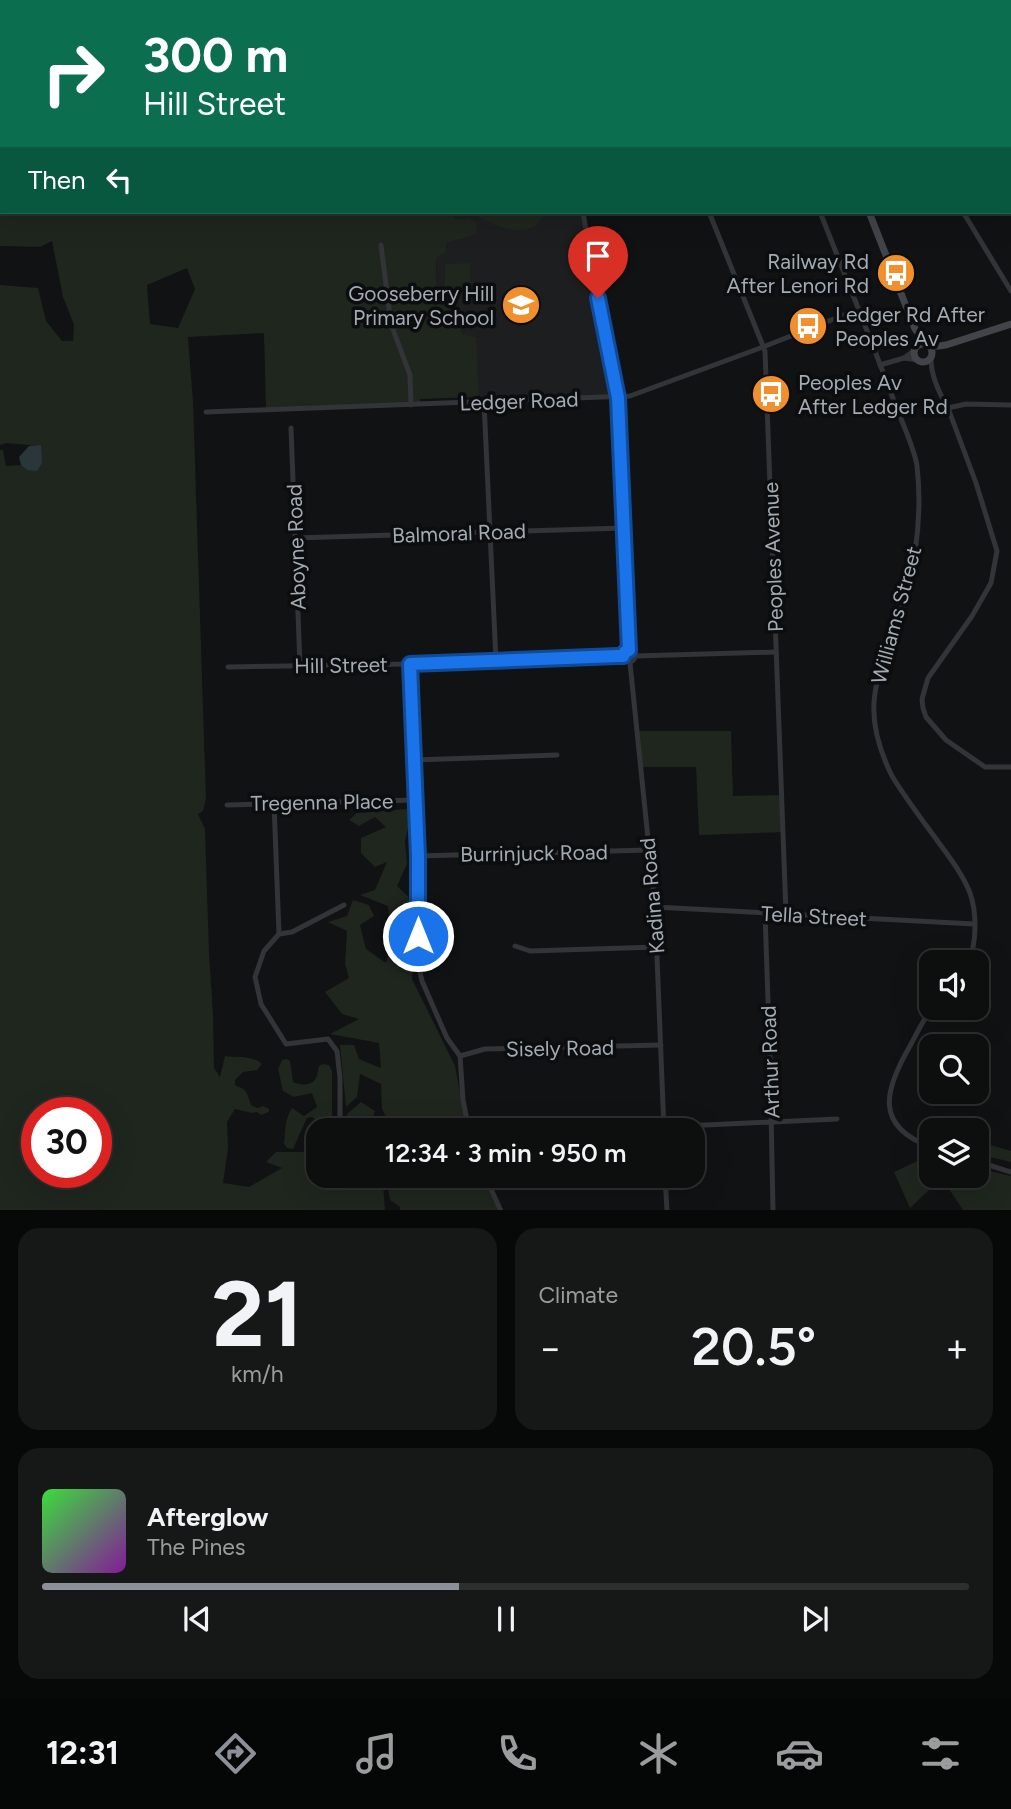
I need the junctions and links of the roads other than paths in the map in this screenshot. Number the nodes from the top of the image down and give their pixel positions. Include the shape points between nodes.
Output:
1 (583, 214) edge
2 (710, 214) edge
3 (821, 214) edge
4 (870, 214) edge
5 (964, 214) edge
6 (381, 244) dead end
7 (1011, 291) edge
8 (859, 309) junction
9 (1011, 324) edge
10 (915, 329) junction
11 (946, 345) junction
12 (928, 346) junction
13 (763, 347) junction
14 (916, 348) junction
15 (904, 358) junction
16 (926, 359) junction
17 (880, 365) junction
18 (618, 398) junction
19 (484, 402) junction
20 (411, 405) junction
21 (1011, 405) edge
22 (948, 408) junction
23 (206, 412) dead end
24 (291, 429) dead end
25 (624, 528) junction
26 (491, 532) junction
27 (295, 538) junction
28 (629, 650) junction
29 (776, 652) junction
30 (623, 656) junction
31 (635, 656) junction
32 (496, 661) junction
33 (630, 663) junction
34 (410, 664) junction
35 (300, 666) junction
36 (228, 667) dead end
37 (557, 755) dead end
38 (414, 760) junction
39 (1011, 767) edge
40 (416, 800) junction
41 (274, 803) junction
42 (228, 804) dead end
43 (649, 850) junction
44 (418, 856) junction
45 (344, 905) dead end
46 (655, 907) junction
47 (765, 913) junction
48 (786, 914) junction
49 (974, 924) junction
50 (279, 934) junction
51 (515, 946) dead end
52 (657, 947) junction
53 (972, 950) edge
54 (923, 1020) edge
55 (661, 1045) junction
56 (460, 1056) junction
57 (340, 1118) edge
58 (467, 1118) edge
59 (664, 1118) edge
60 (837, 1119) dead end
61 (772, 1122) junction
62 (705, 1126) edge
63 (919, 1142) edge
64 (989, 1165) edge
65 (1011, 1172) edge
66 (491, 1188) edge
67 (666, 1188) edge
68 (501, 1210) edge
69 (667, 1210) edge
70 (774, 1210) edge

1 - 18 street
2 - 13 street, Peoples Avenue
3 - 8 street, Williams Street
4 - 10 street
5 - 7 street
6 - 20 street via 391,324 410,375
8 - 13 street, Ledger Road
8 - 17 street, Williams Street
9 - 11 street
10 - 12 street
10 - 14 street
11 - 12 street
11 - 16 street
12 - 14 street
12 - 16 street via 932,353
13 - 18 street, Ledger Road
13 - 29 street, Peoples Avenue
14 - 15 street
14 - 16 street via 915,357
15 - 16 street
15 - 17 street
16 - 22 street
17 - 49 street, Williams Street via 917,463 919,522 904,601 877,678 875,729 892,776 970,894
18 - 19 street, Ledger Road
18 - 25 street
19 - 20 street, Ledger Road
19 - 26 street
20 - 23 street, Ledger Road
21 - 22 street
22 - 39 street via 997,551 991,583 928,678 923,708 946,740 985,767
24 - 27 street, Aboyne Road
25 - 26 street, Balmoral Road
25 - 28 street
26 - 27 street, Balmoral Road
26 - 32 street
27 - 35 street, Aboyne Road
28 - 30 street
28 - 31 street
29 - 31 street
29 - 48 street, Peoples Avenue
30 - 32 street, Hill Street
30 - 33 street
31 - 33 street
32 - 34 street, Hill Street
33 - 43 street, Kadina Road
34 - 35 street, Hill Street
34 - 38 street
35 - 36 street, Hill Street
37 - 38 street
38 - 40 street
40 - 41 street, Tregenna Place
40 - 44 street
41 - 42 street, Tregenna Place
41 - 50 street
43 - 44 street, Burrinjuck Road
43 - 46 street, Kadina Road
44 - 56 street via 418,963 447,1038
45 - 50 street
46 - 47 street, Tella Street
46 - 52 street, Kadina Road
47 - 48 street, Tella Street
47 - 61 street, Arthur Road
48 - 49 street, Tella Street
49 - 53 street, Williams Street
50 - 57 street via 264,951 255,977 261,1004 286,1044 328,1039 337,1051
51 - 52 street via 530,951
52 - 55 street, Kadina Road
54 - 63 street via 899,1064 888,1100 893,1119
55 - 56 street, Sisely Road via 485,1049
55 - 59 street, Kadina Road
56 - 58 street
60 - 61 street
61 - 62 street
61 - 70 street, Arthur Road
64 - 65 street
66 - 68 street
67 - 69 street

